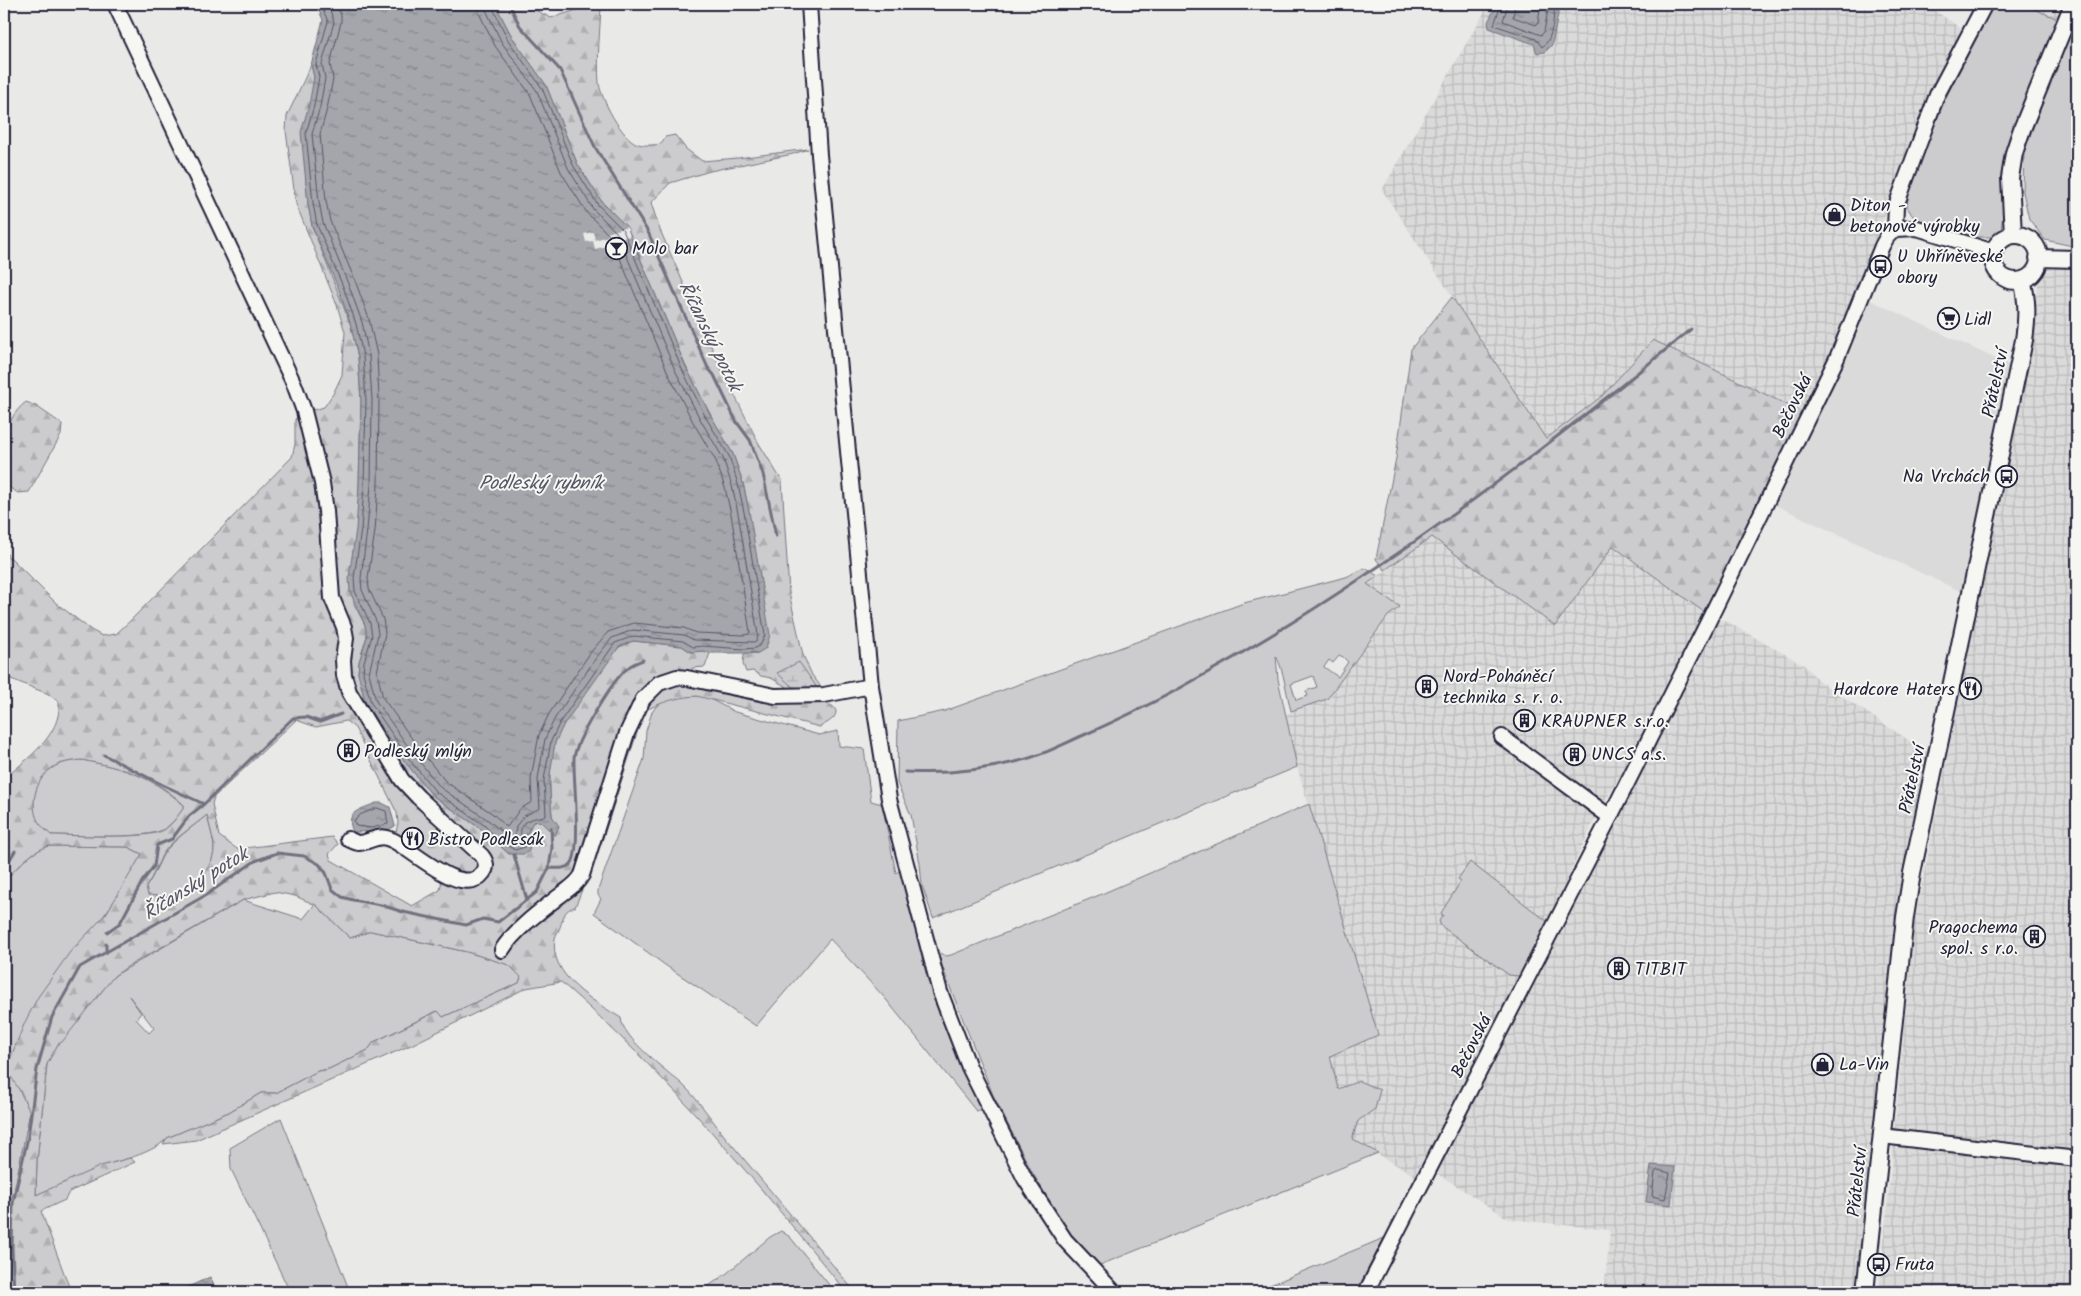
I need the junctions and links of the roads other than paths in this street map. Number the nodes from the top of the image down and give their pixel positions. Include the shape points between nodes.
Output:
1 (115, 4) edge
2 (809, 4) edge
3 (2073, 4) edge
4 (1981, 5) edge
5 (1895, 229) junction
6 (2013, 236) junction
7 (1994, 252) junction
8 (2038, 258) junction
9 (2077, 259) edge
10 (2022, 280) junction
11 (871, 686) junction
12 (1502, 737) dead end
13 (1610, 817) junction
14 (348, 839) dead end
15 (502, 950) dead end
16 (1882, 1136) junction
17 (2077, 1159) edge
18 (1114, 1292) edge
19 (1366, 1292) edge
20 (1865, 1292) edge

1 - 14 street via 298,393 322,484 332,598 346,638 343,668 349,692 402,780 475,848 485,860 485,869 478,878 460,879 445,874 394,840 375,837 358,843
2 - 11 street via 820,165
3 - 6 main road via 2014,153 2010,178
4 - 5 street via 1937,95 1896,206
5 - 7 street via 1917,228
5 - 13 street, Bečovská via 1882,246 1837,358
6 - 7 main road via 1999,242
6 - 8 main road via 2021,236 2031,242
7 - 10 main road via 1994,264 2000,274 2010,280
8 - 9 main road
8 - 10 main road via 2032,274
10 - 16 main road, Přátelství via 2028,319 1912,873
11 - 15 street via 824,695 775,696 687,678 677,677 659,683 643,699 627,733 582,875 576,884 508,940
11 - 18 street via 891,809 940,992 969,1067 1025,1179 1065,1240
12 - 13 street
13 - 19 street, Bečovská
16 - 17 street
16 - 20 main road, Přátelství

